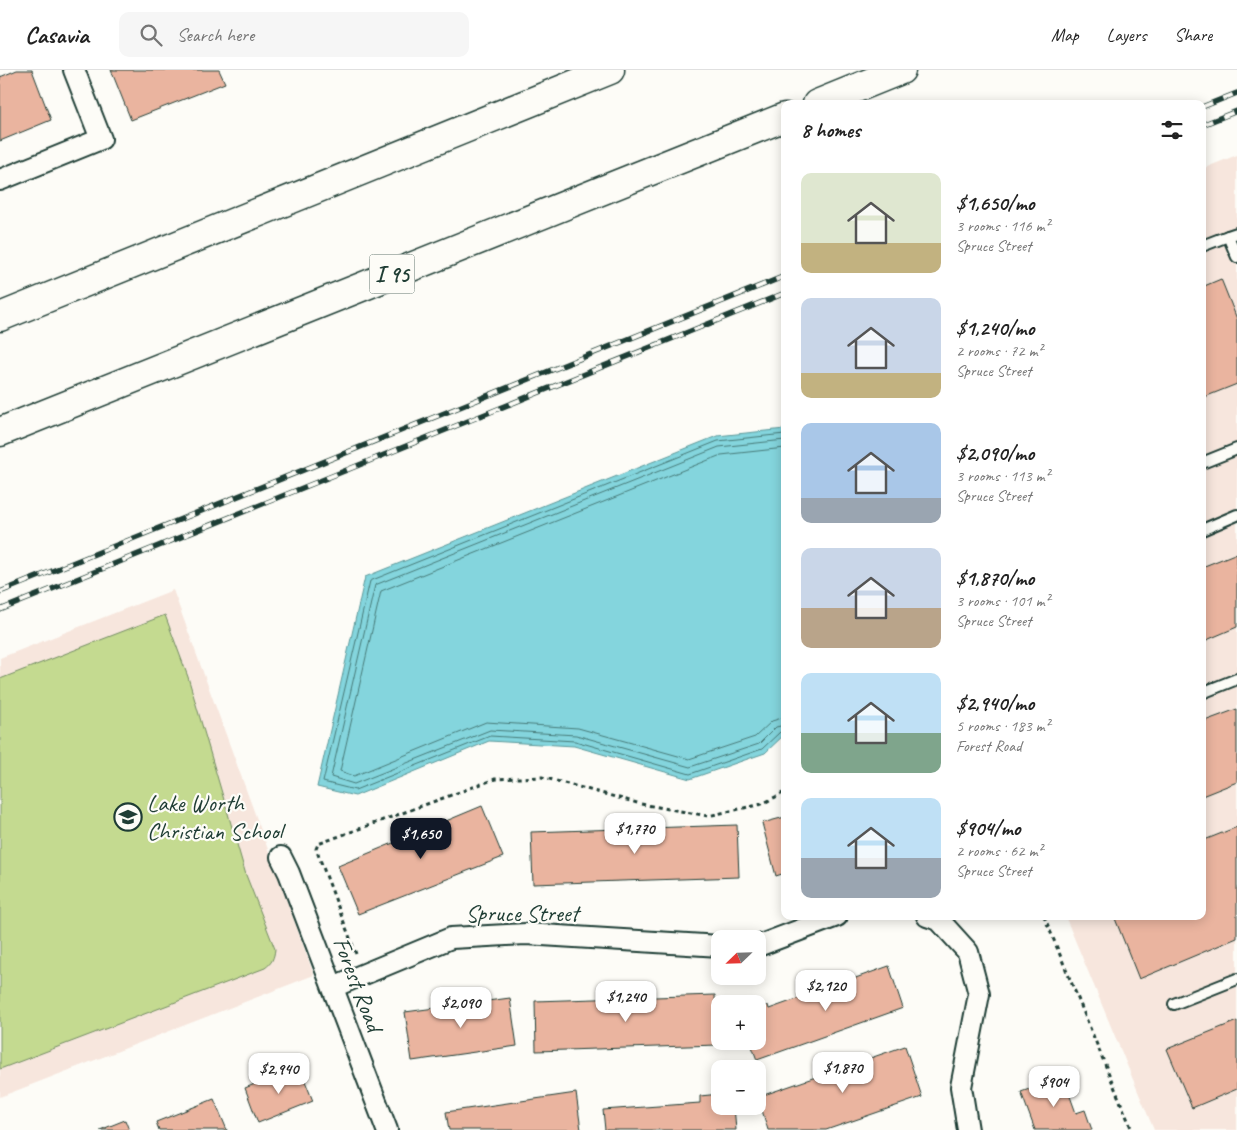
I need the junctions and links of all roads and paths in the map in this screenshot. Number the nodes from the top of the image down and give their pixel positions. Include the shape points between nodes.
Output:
1 (74, 70) edge
2 (610, 70) edge
3 (901, 70) edge
4 (827, 100) edge
5 (781, 119) edge
6 (0, 180) edge
7 (1233, 234) edge
8 (1206, 244) edge
9 (1237, 257) edge
10 (0, 316) edge
11 (0, 432) edge
12 (1237, 449) edge
13 (1206, 461) edge
14 (1237, 515) edge
15 (1206, 528) edge
16 (1237, 679) edge
17 (1206, 692) edge
18 (781, 794) edge
19 (281, 857) dead end
20 (826, 920) edge
21 (939, 920) edge
22 (1046, 920) edge
23 (766, 943) edge
24 (711, 945) edge
25 (356, 954) dead end
26 (1237, 979) edge
27 (333, 987) junction
28 (1174, 1004) dead end
29 (387, 1130) edge
30 (968, 1130) edge
31 (1132, 1130) edge

1 - 6 street via 102,140
2 - 10 highway
3 - 4 highway
5 - 11 highway, I 95
7 - 8 lane
7 - 9 lane
12 - 13 lane
14 - 15 lane
16 - 17 lane
18 - 25 path via 762,804 708,816 641,804 542,777 495,779 318,844 316,848
19 - 27 street, Forest Road
20 - 23 street
21 - 30 street via 968,952 979,994 961,1087
22 - 31 path
24 - 27 street, Spruce Street via 526,934 451,938
26 - 28 lane
27 - 29 street, Forest Road

